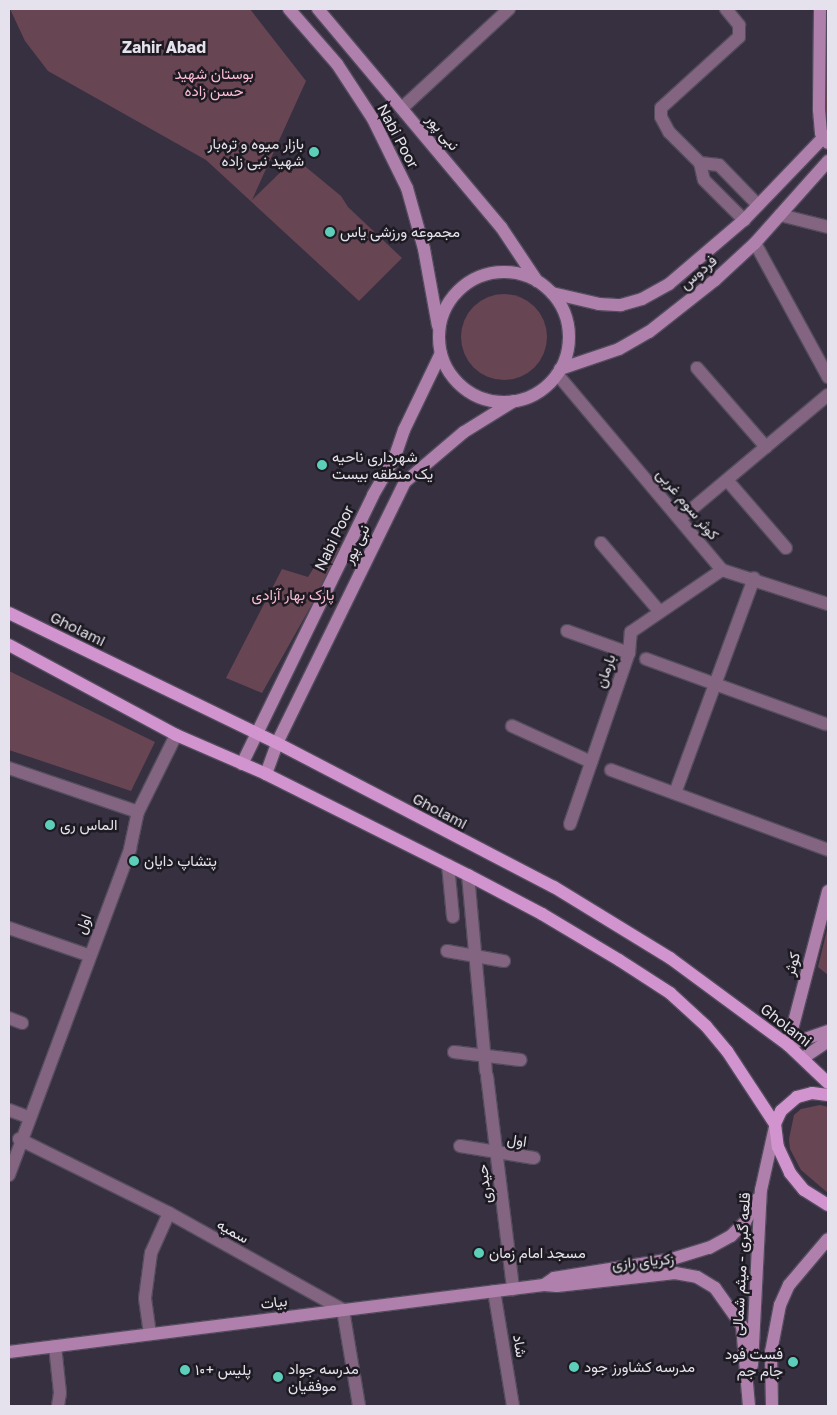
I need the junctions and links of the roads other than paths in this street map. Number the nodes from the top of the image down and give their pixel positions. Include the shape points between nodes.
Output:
1 (289, 9) edge
2 (318, 9) edge
3 (509, 9) edge
4 (726, 9) edge
5 (820, 9) edge
6 (402, 108) junction
7 (826, 140) edge
8 (828, 161) edge
9 (700, 163) junction
10 (758, 205) junction
11 (780, 215) junction
12 (744, 220) junction
13 (828, 227) edge
14 (755, 243) junction
15 (537, 281) junction
16 (552, 293) junction
17 (439, 330) junction
18 (440, 353) junction
19 (697, 368) dead end
20 (559, 371) junction
21 (828, 377) edge
22 (828, 395) edge
23 (514, 401) junction
24 (766, 447) junction
25 (727, 480) junction
26 (680, 519) junction
27 (602, 542) dead end
28 (786, 548) dead end
29 (722, 570) junction
30 (754, 578) junction
31 (828, 604) edge
32 (659, 611) junction
33 (9, 613) edge
34 (567, 631) dead end
35 (9, 645) edge
36 (629, 653) junction
37 (646, 659) dead end
38 (715, 684) junction
39 (826, 724) dead end
40 (512, 726) dead end
41 (176, 735) junction
42 (258, 735) junction
43 (277, 743) junction
44 (591, 762) junction
45 (242, 764) junction
46 (9, 768) edge
47 (611, 770) dead end
48 (266, 774) junction
49 (675, 793) junction
50 (138, 812) junction
51 (570, 824) dead end
52 (828, 850) edge
53 (448, 865) junction
54 (468, 875) junction
55 (828, 891) edge
56 (453, 917) dead end
57 (9, 928) edge
58 (447, 950) dead end
59 (88, 955) junction
60 (475, 955) junction
61 (504, 961) dead end
62 (9, 1018) edge
63 (22, 1023) dead end
64 (828, 1031) edge
65 (828, 1041) edge
66 (788, 1045) junction
67 (454, 1052) dead end
68 (485, 1054) junction
69 (803, 1058) junction
70 (521, 1060) dead end
71 (828, 1083) edge
72 (828, 1094) edge
73 (9, 1110) edge
74 (28, 1117) junction
75 (775, 1124) junction
76 (19, 1139) junction
77 (460, 1146) dead end
78 (496, 1154) junction
79 (534, 1158) dead end
80 (9, 1175) edge
81 (761, 1190) junction
82 (828, 1204) edge
83 (169, 1214) junction
84 (828, 1239) edge
85 (544, 1285) junction
86 (513, 1289) junction
87 (494, 1291) junction
88 (343, 1310) junction
89 (150, 1334) junction
90 (55, 1346) junction
91 (9, 1352) edge
92 (58, 1406) edge
93 (359, 1406) edge
94 (513, 1406) edge
95 (750, 1406) edge
96 (772, 1406) edge

1 - 17 main road, Nabi Poor via 337,64 373,119 407,188 424,249
2 - 6 main road, نبی پور
3 - 6 street
4 - 9 street via 739,24 739,37 662,108 661,118 669,132
5 - 7 main road via 819,110
6 - 15 main road, نبی پور via 501,227
7 - 10 main road, فردوس
8 - 11 main road, فردوس
9 - 10 street via 719,165
9 - 12 street via 704,180
10 - 12 main road, فردوس
11 - 13 street
11 - 14 main road, فردوس
12 - 16 main road, فردوس via 693,267 642,299 621,305 599,304
14 - 20 main road, فردوس via 715,280 649,332 619,349
14 - 21 street
15 - 16 main road
15 - 17 main road via 520,274 501,272 467,284 448,304
16 - 20 main road via 563,310 568,330 567,350
17 - 18 main road
18 - 23 main road via 448,371 468,391 495,401
18 - 42 main road, Nabi Poor via 394,459 372,494
19 - 24 street
20 - 23 main road via 545,387
20 - 26 street, کوثر سوم غربی
22 - 24 street
23 - 43 main road, نبی پور via 464,432 405,482
24 - 25 street
25 - 26 street
25 - 28 street
26 - 29 street, کوثر سوم غربی
27 - 32 street
29 - 30 street
29 - 32 street, بارمان
30 - 31 street
30 - 38 street
32 - 36 street, بارمان via 631,632
33 - 42 main road, Gholami
34 - 36 street
35 - 41 main road
36 - 44 street, بارمان
37 - 38 street
38 - 39 street
38 - 49 street
40 - 44 street
41 - 45 main road
41 - 50 street, اول
42 - 43 main road, Gholami
42 - 45 main road, Nabi Poor
43 - 48 main road, نبی پور
43 - 66 main road, Gholami via 554,887 619,925 670,958
44 - 51 street, بارمان
45 - 48 main road
46 - 50 street
47 - 49 street
48 - 53 main road
49 - 52 street
50 - 59 street, اول via 130,848
53 - 54 main road
53 - 56 street
54 - 60 street, حیدری
54 - 75 main road via 542,914 670,993 727,1051
55 - 66 main road, کوثر
57 - 59 street
58 - 60 street
59 - 74 street, اول
60 - 61 street
60 - 68 street, حیدری
62 - 63 street
64 - 66 main road
65 - 69 main road
66 - 69 main road, Gholami
67 - 68 street
68 - 70 street
68 - 78 street, حیدری
69 - 71 main road, Gholami
72 - 75 main road via 812,1093 797,1097 781,1111
73 - 74 street
74 - 76 street, اول
75 - 81 main road, قلعه گبری - میثم شمالی
75 - 82 main road via 778,1147 790,1173 804,1190
76 - 80 street, اول
76 - 83 street, سمیه
77 - 78 street, اول
78 - 79 street, اول
78 - 86 street, حیدری
81 - 85 main road, زکریای رازی via 745,1222 730,1236 709,1248 672,1259 554,1278
81 - 95 main road, قلعه گبری - میثم شمالی via 755,1258
83 - 88 street, سمیه
83 - 89 street via 151,1253 146,1298
84 - 96 main road via 789,1285 780,1304 771,1352
85 - 86 main road, بیات
85 - 95 main road, زکریای رازی via 675,1273 697,1276 715,1288 742,1326
86 - 87 main road, بیات
87 - 88 main road, بیات
87 - 94 street, شاد
88 - 89 main road, بیات
88 - 93 street
89 - 90 main road, بیات
90 - 91 main road, بیات
90 - 92 street via 60,1393

